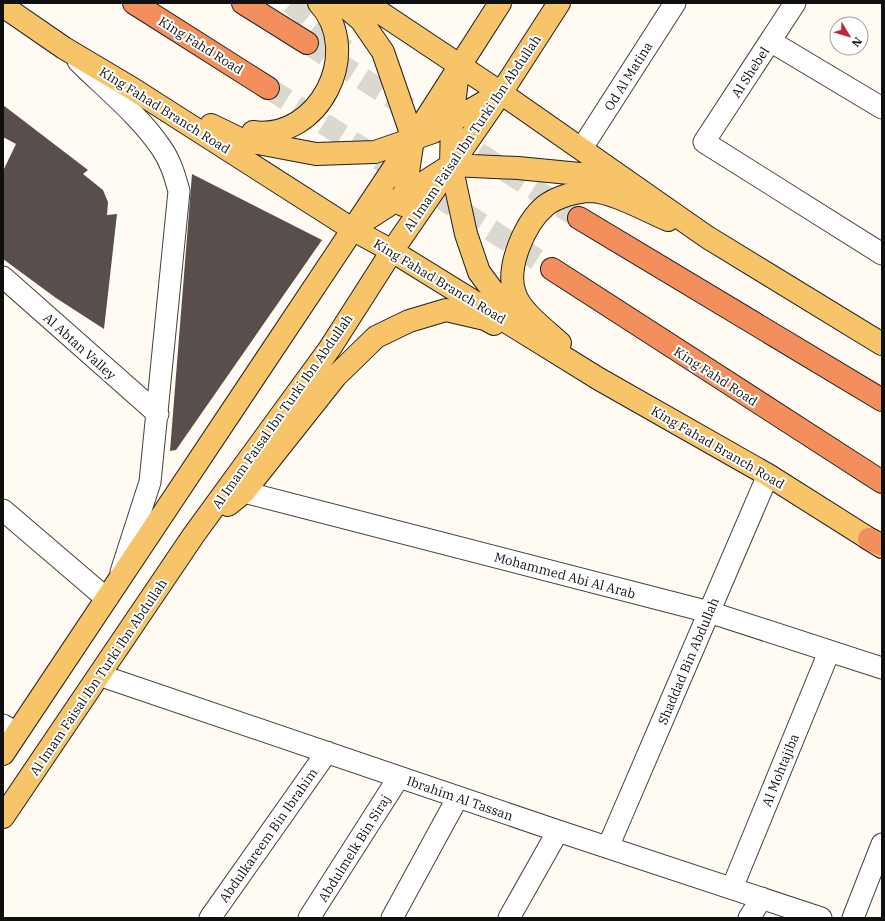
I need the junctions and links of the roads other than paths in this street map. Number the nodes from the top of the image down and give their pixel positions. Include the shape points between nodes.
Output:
1 (134, 3) edge
2 (243, 3) edge
3 (319, 3) edge
4 (341, 3) edge
5 (366, 3) edge
6 (500, 3) edge
7 (559, 3) edge
8 (675, 3) edge
9 (795, 3) edge
10 (3, 6) edge
11 (770, 41) junction
12 (307, 44) tunnel mouth
13 (64, 48) junction
14 (459, 64) junction
15 (268, 88) tunnel mouth
16 (133, 89) junction
17 (501, 93) junction
18 (882, 108) edge
19 (452, 122) junction
20 (412, 139) junction
21 (582, 148) junction
22 (451, 165) junction
23 (404, 197) junction
24 (579, 218) tunnel mouth
25 (352, 229) junction
26 (707, 236) junction
27 (392, 251) junction
28 (882, 254) edge
29 (552, 270) tunnel mouth
30 (3, 277) edge
31 (882, 344) edge
32 (599, 379) junction
33 (882, 400) edge
34 (158, 414) junction
35 (768, 475) junction
36 (882, 482) edge
37 (244, 492) junction
38 (3, 510) edge
39 (193, 536) junction
40 (878, 544) edge
41 (112, 593) junction
42 (709, 612) junction
43 (829, 652) junction
44 (882, 668) edge
45 (99, 675) junction
46 (10, 729) edge
47 (327, 752) junction
48 (3, 754) edge
49 (399, 777) junction
50 (458, 797) junction
51 (3, 817) edge
52 (558, 831) junction
53 (882, 844) edge
54 (608, 847) junction
55 (732, 888) junction
56 (762, 898) junction
57 (210, 918) edge
58 (309, 918) edge
59 (392, 918) edge
60 (509, 918) edge
61 (750, 918) edge
62 (821, 918) edge
63 (853, 918) edge

1 - 15 highway, King Fahd Road
2 - 12 highway
3 - 16 main road via 325,10 336,36 336,66 333,79 308,117 281,132 265,134 242,131
4 - 20 main road via 361,20 383,52
5 - 14 main road
6 - 14 main road
7 - 17 main road, Al Imam Faisal Ibn Turki Ibn Abdullah
8 - 21 street, Od Al Matina
9 - 11 street, Al Shebel
10 - 13 main road, King Fahad Branch Road
11 - 18 street
11 - 28 street, Al Shebel via 704,142
13 - 16 main road, King Fahad Branch Road
13 - 34 street via 155,139 173,170 179,191
14 - 17 main road
14 - 19 main road
14 - 20 main road
16 - 20 main road via 242,140 316,154 375,152
16 - 25 main road, King Fahad Branch Road
17 - 19 main road
17 - 21 main road
17 - 22 main road, Al Imam Faisal Ibn Turki Ibn Abdullah
19 - 20 main road
19 - 22 main road
20 - 23 main road
20 - 25 main road
21 - 26 main road
22 - 23 main road
22 - 26 main road via 590,175 619,186
22 - 27 main road, Al Imam Faisal Ibn Turki Ibn Abdullah
22 - 32 main road via 466,234 479,272 496,295 516,315
23 - 25 main road
23 - 27 main road
24 - 33 highway
25 - 27 main road, King Fahad Branch Road
25 - 41 main road
26 - 31 main road
26 - 32 main road via 604,192 590,191 559,199 545,206 527,226 515,256 515,294 528,313
27 - 32 main road, King Fahad Branch Road
27 - 39 main road, Al Imam Faisal Ibn Turki Ibn Abdullah via 330,348
29 - 36 highway, King Fahd Road
30 - 34 street, Al Abtan Valley
32 - 35 main road, King Fahad Branch Road
32 - 37 main road via 484,319 446,310 409,321 376,337 336,376
34 - 41 street via 150,482
35 - 40 main road, King Fahad Branch Road
35 - 42 street, Shaddad Bin Abdullah
37 - 39 main road
37 - 42 street, Mohammed Abi Al Arab
38 - 41 street
39 - 45 main road, Al Imam Faisal Ibn Turki Ibn Abdullah
41 - 46 main road
42 - 43 street, Mohammed Abi Al Arab
42 - 54 street, Shaddad Bin Abdullah
43 - 44 street, Mohammed Abi Al Arab
43 - 55 street, Al Mohtajiba
45 - 47 street, Ibrahim Al Tassan
45 - 51 main road, Al Imam Faisal Ibn Turki Ibn Abdullah
46 - 48 main road
47 - 49 street, Ibrahim Al Tassan
47 - 57 street, Abdulkareem Bin Ibrahim
49 - 50 street, Ibrahim Al Tassan
49 - 58 street, Abdulmelk Bin Siraj
50 - 52 street, Ibrahim Al Tassan
50 - 59 street
52 - 54 street, Ibrahim Al Tassan
52 - 60 street
53 - 63 street
54 - 55 street, Ibrahim Al Tassan
55 - 56 street, Ibrahim Al Tassan
56 - 61 street
56 - 62 street, Ibrahim Al Tassan

